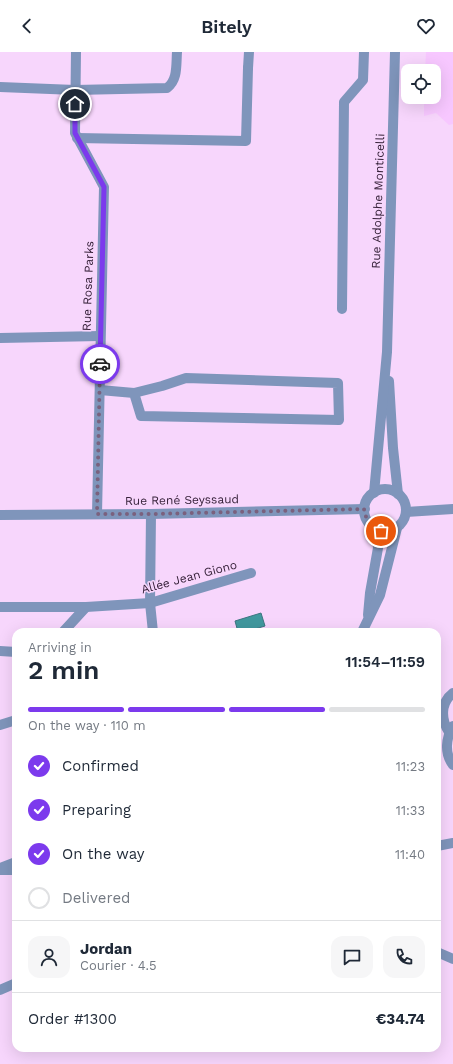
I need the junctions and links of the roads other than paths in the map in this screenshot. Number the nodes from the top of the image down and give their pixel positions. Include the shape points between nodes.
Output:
1 (76, 52) edge
2 (177, 52) edge
3 (249, 52) edge
4 (364, 52) edge
5 (395, 52) edge
6 (0, 87) edge
7 (75, 90) junction
8 (77, 138) junction
9 (342, 309) dead end
10 (100, 336) junction
11 (0, 338) edge
12 (387, 352) junction
13 (100, 390) junction
14 (134, 393) junction
15 (374, 493) junction
16 (398, 494) junction
17 (364, 509) junction
18 (453, 509) edge
19 (406, 512) junction
20 (97, 514) junction
21 (151, 514) junction
22 (0, 515) edge
23 (397, 528) junction
24 (376, 529) junction
25 (251, 573) dead end
26 (150, 603) junction
27 (0, 607) edge
28 (86, 607) junction
29 (365, 627) edge
30 (67, 628) edge
31 (153, 628) edge
32 (0, 651) edge
33 (12, 652) edge
34 (453, 693) edge
35 (12, 721) edge
36 (0, 725) edge
37 (451, 729) edge
38 (453, 765) edge
39 (453, 843) edge
40 (441, 845) edge
41 (12, 864) edge
42 (0, 869) edge
43 (12, 870) edge
44 (441, 954) edge
45 (453, 959) edge
46 (12, 985) edge
47 (0, 990) edge

1 - 7 street, Rue Rosa Parks
2 - 7 street via 175,76 167,88
3 - 8 street via 246,141
4 - 9 street via 363,80 344,102
5 - 12 street, Rue Adolphe Monticelli
6 - 7 street
7 - 8 street, Rue Rosa Parks
8 - 10 street, Rue Rosa Parks via 104,187
10 - 11 street
10 - 13 street, Rue Rosa Parks
12 - 15 street, Rue Adolphe Monticelli
12 - 16 street, Rue Adolphe Monticelli
13 - 14 street
13 - 20 street, Rue Rosa Parks
14 - 14 street via 141,416 339,420 338,383 186,378
15 - 16 street via 386,490
15 - 17 street, Rue Adolphe Monticelli
16 - 19 street, Rue Adolphe Monticelli
17 - 21 street, Rue René Seyssaud
17 - 24 street via 367,521
18 - 19 street
19 - 23 street
20 - 21 street, Rue René Seyssaud
20 - 22 street, Rue René Seyssaud
21 - 26 street
23 - 24 street via 386,531
23 - 29 street via 380,595
24 - 29 street via 378,548
25 - 26 street, Allée Jean Giono
26 - 28 street, Allée Jean Giono
26 - 31 street
27 - 28 street, Allée Jean Giono
28 - 30 street
32 - 33 street
34 - 37 street via 446,701 443,717 444,725
35 - 36 street
37 - 38 street via 446,744 449,760
39 - 40 street
41 - 42 street
42 - 43 street
44 - 45 street
46 - 47 street

